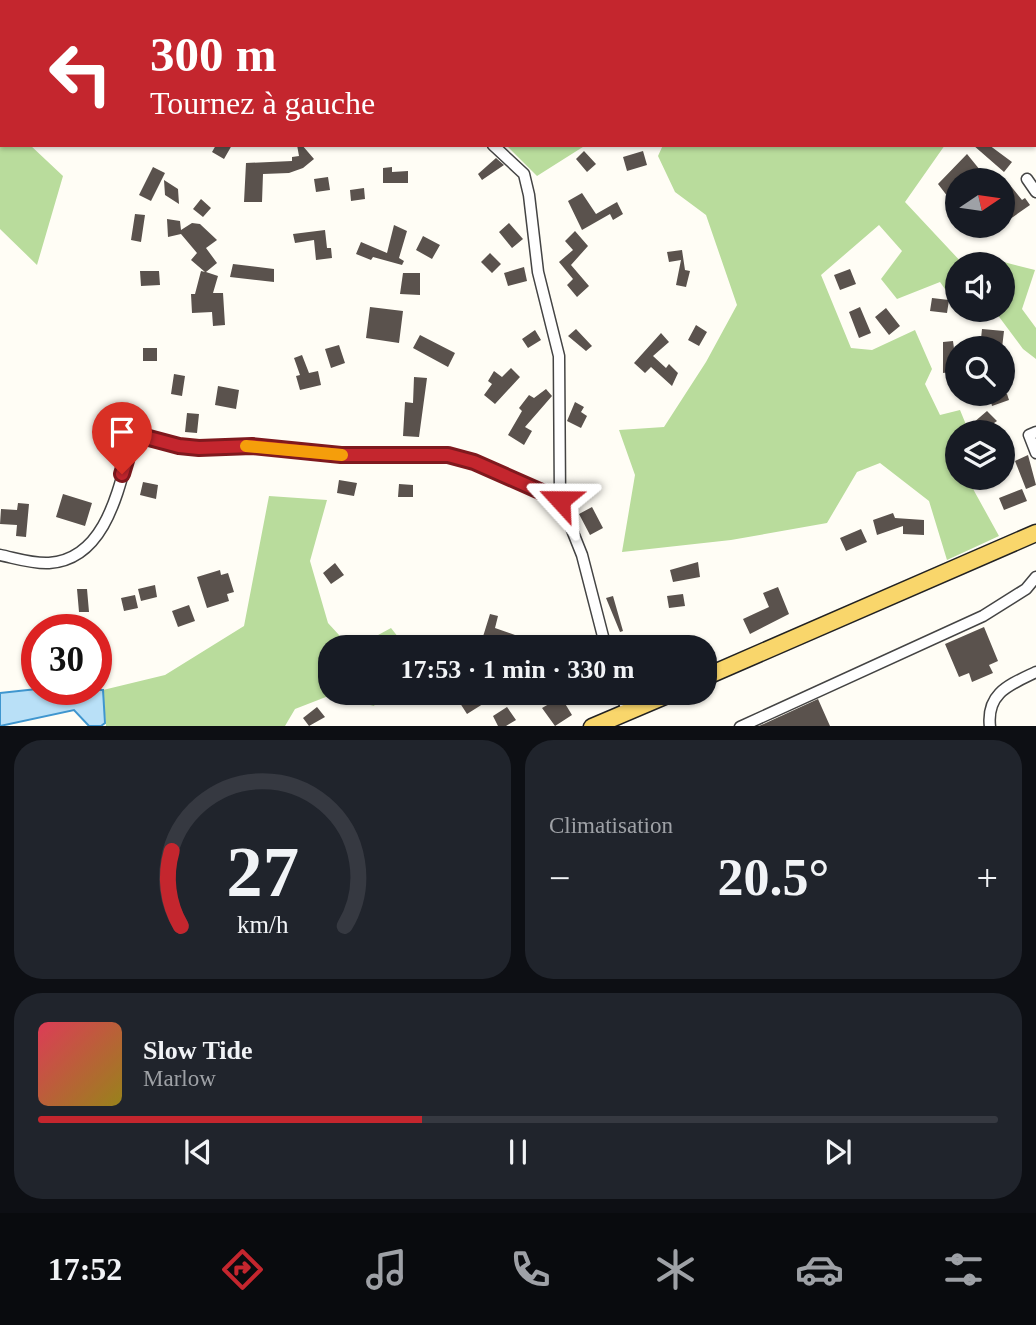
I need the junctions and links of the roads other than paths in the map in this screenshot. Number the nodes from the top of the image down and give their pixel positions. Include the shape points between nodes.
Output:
1 (495, 147) edge
2 (1027, 179) dead end
3 (1036, 192) edge
4 (1036, 432) edge
5 (1036, 453) edge
6 (560, 500) junction
7 (1036, 533) edge
8 (0, 555) edge
9 (1036, 577) edge
10 (603, 635) edge
11 (717, 672) edge
12 (1036, 672) edge
13 (625, 705) edge
14 (642, 705) edge
15 (627, 711) junction
16 (592, 726) edge
17 (740, 726) edge
18 (990, 726) edge

1 - 6 street via 524,174 538,272 559,356
2 - 3 street
4 - 5 street via 1029,435
6 - 8 street via 448,455 199,448 134,434 115,502 87,546 48,564
6 - 10 street via 582,555
7 - 11 main road
9 - 17 street via 1026,589 983,616
12 - 18 street via 996,695 990,705
13 - 15 street
14 - 15 main road
15 - 16 main road

